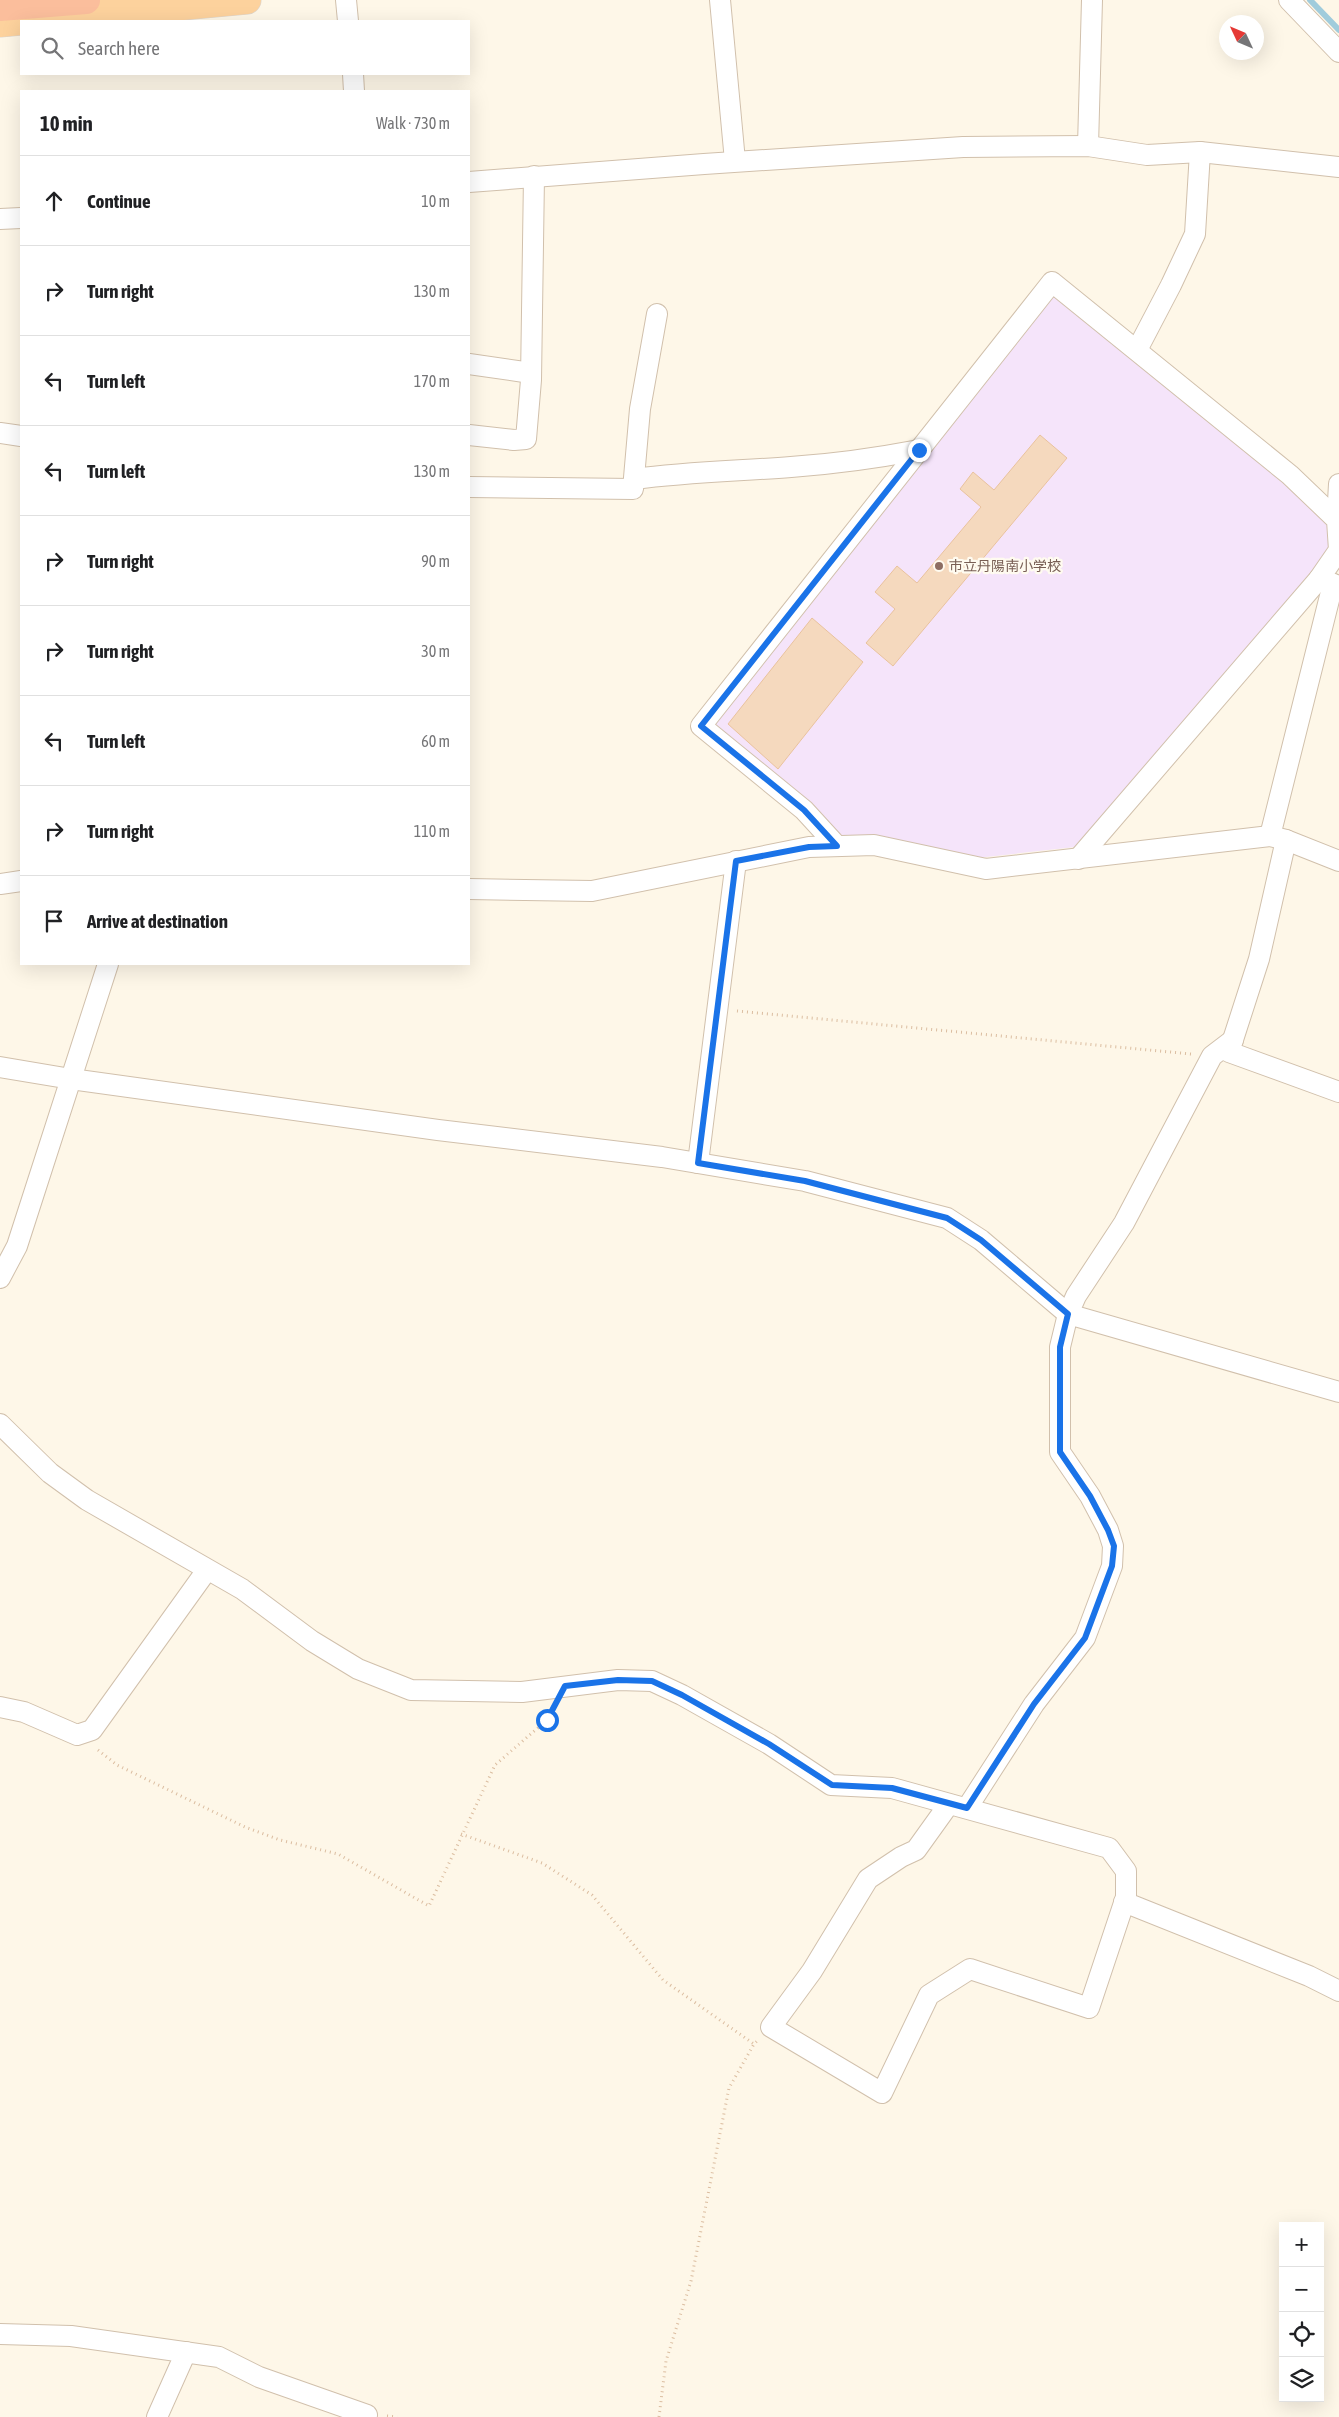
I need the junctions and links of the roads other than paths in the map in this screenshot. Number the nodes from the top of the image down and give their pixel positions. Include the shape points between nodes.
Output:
1 (86, 0) edge
2 (247, 0) edge
3 (346, 0) edge
4 (720, 0) edge
5 (1092, 0) edge
6 (1289, 0) edge
7 (0, 7) edge
8 (32, 20) edge
9 (348, 20) edge
10 (20, 21) edge
11 (0, 23) edge
12 (1339, 52) edge
13 (352, 75) edge
14 (354, 90) edge
15 (1088, 146) junction
16 (1200, 152) junction
17 (735, 162) junction
18 (1339, 167) edge
19 (534, 176) junction
20 (470, 182) edge
21 (0, 218) edge
22 (20, 218) edge
23 (656, 314) dead end
24 (1137, 350) junction
25 (470, 364) edge
26 (532, 372) junction
27 (0, 433) edge
28 (470, 435) edge
29 (20, 436) edge
30 (919, 450) junction
31 (635, 479) junction
32 (1339, 484) edge
33 (470, 487) edge
34 (1337, 520) junction
35 (1330, 583) edge
36 (1278, 838) junction
37 (837, 846) junction
38 (1078, 859) junction
39 (736, 861) junction
40 (1339, 861) edge
41 (20, 881) edge
42 (0, 884) edge
43 (470, 889) edge
44 (108, 965) edge
45 (1233, 1040) junction
46 (0, 1067) edge
47 (71, 1079) junction
48 (1339, 1092) edge
49 (698, 1163) junction
50 (0, 1278) edge
51 (1068, 1314) junction
52 (1339, 1392) edge
53 (0, 1424) edge
54 (207, 1570) junction
55 (0, 1707) edge
56 (958, 1806) junction
57 (1124, 1902) junction
58 (1339, 1991) edge
59 (0, 2334) edge
60 (186, 2352) junction
61 (157, 2417) edge
62 (366, 2417) edge

1 - 7 highway
2 - 8 highway
3 - 9 street
4 - 17 street
5 - 15 street
6 - 12 street
10 - 11 highway
13 - 14 street
15 - 16 street via 1146,155
15 - 17 street via 963,147
16 - 18 street
16 - 24 street via 1194,234
17 - 19 street
19 - 20 street
19 - 26 street
21 - 22 street
23 - 31 street via 640,409
24 - 30 street via 1052,282
24 - 34 street via 1290,475
25 - 26 street
26 - 28 street via 526,439
27 - 29 street
30 - 31 street via 878,458 791,467 679,473
30 - 37 street via 701,726 804,810
31 - 33 street via 633,489
32 - 34 street
34 - 35 street via 1339,550
35 - 36 street
35 - 38 street
36 - 38 street
36 - 40 street
36 - 45 street via 1259,959
37 - 38 street via 874,845 986,869
37 - 39 street via 809,847
39 - 43 street via 592,891
39 - 49 street
41 - 42 street
44 - 47 street
45 - 48 street via 1229,1052
45 - 51 street via 1212,1056 1124,1223 1089,1274
46 - 47 street
47 - 49 street
47 - 50 street via 17,1246
49 - 51 street via 805,1181 947,1218 981,1240
51 - 52 street
51 - 56 street via 1060,1347 1060,1452 1108,1530 1114,1546 1112,1566 1085,1638
53 - 54 street via 50,1473 87,1500
54 - 55 street via 92,1730 77,1735 24,1712
54 - 56 street via 242,1589 312,1641 358,1670 411,1690 522,1692 618,1680 652,1681 769,1744 832,1785 892,1788
56 - 57 street via 1109,1848 1126,1871
56 - 57 street via 916,1850 868,1879 812,1971 771,2027 882,2093 929,1995 970,1969 1089,2008
57 - 58 street
59 - 60 street via 70,2336
60 - 61 street
60 - 62 street via 219,2358 259,2377

